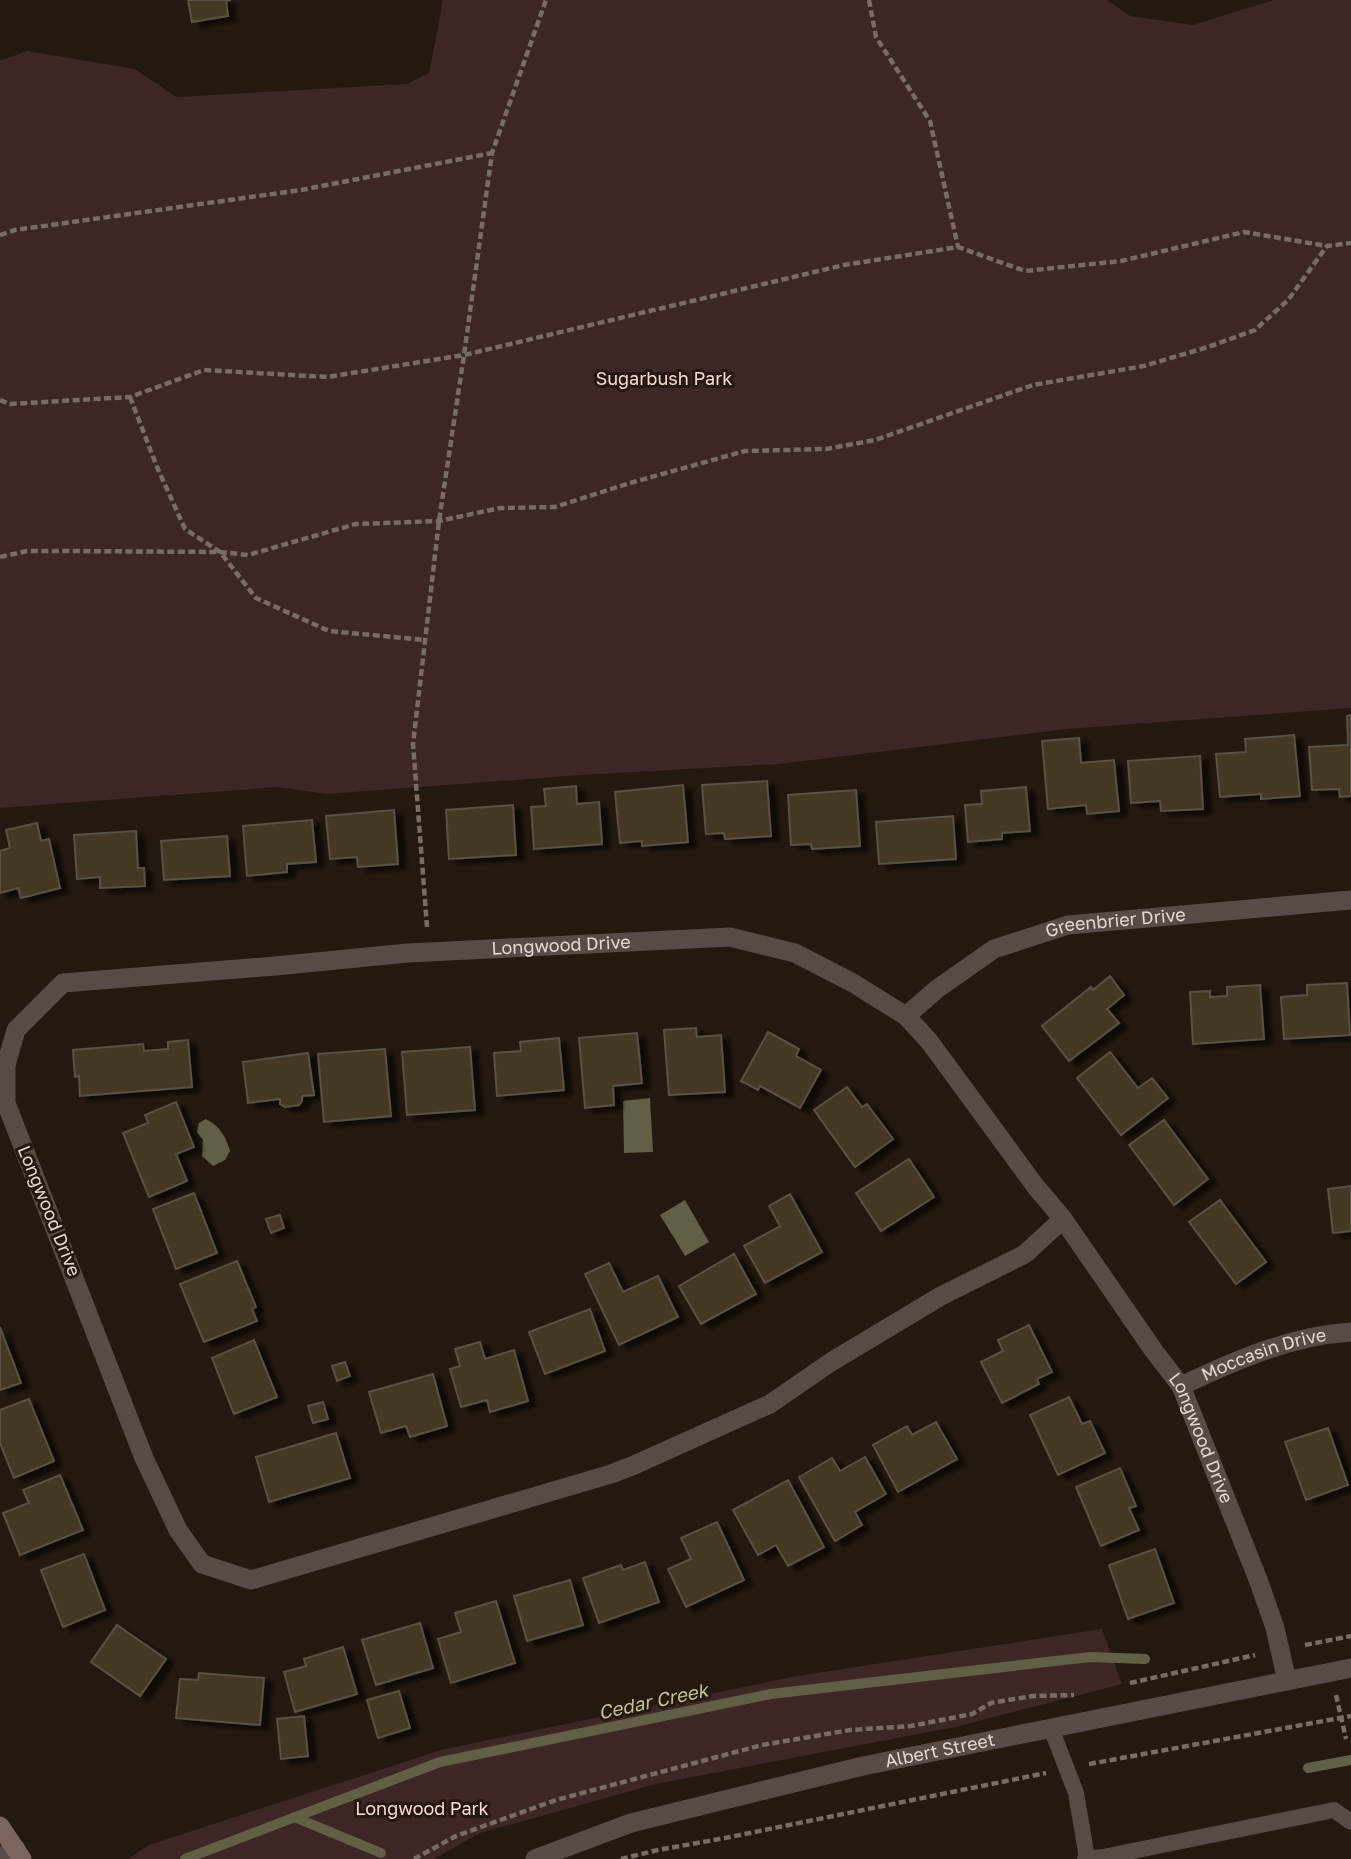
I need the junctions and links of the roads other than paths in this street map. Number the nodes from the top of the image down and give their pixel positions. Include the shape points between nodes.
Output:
1 (1351, 900) edge
2 (906, 1016) junction
3 (1063, 1219) junction
4 (1351, 1332) edge
5 (1181, 1386) junction
6 (1351, 1668) edge
7 (1287, 1681) junction
8 (1051, 1728) junction
9 (1351, 1822) edge
10 (0, 1826) edge
11 (13, 1855) edge
12 (535, 1859) edge
13 (1086, 1859) edge

1 - 2 street, Greenbrier Drive via 1068,925 994,949
2 - 3 street, Longwood Drive
2 - 3 street, Longwood Drive via 795,953 730,937 431,952 63,983 16,1030 6,1065 6,1103 144,1458 178,1530 202,1564 251,1580 632,1466 770,1404 941,1296 1025,1254
3 - 5 street, Longwood Drive
4 - 5 street, Moccasin Drive via 1322,1334 1265,1349
5 - 7 street, Longwood Drive via 1259,1582
6 - 7 street, Albert Street
7 - 8 street, Albert Street
8 - 12 street, Albert Street via 863,1766 631,1823
8 - 13 lane via 1076,1793
9 - 13 lane via 1334,1810
10 - 11 main road

